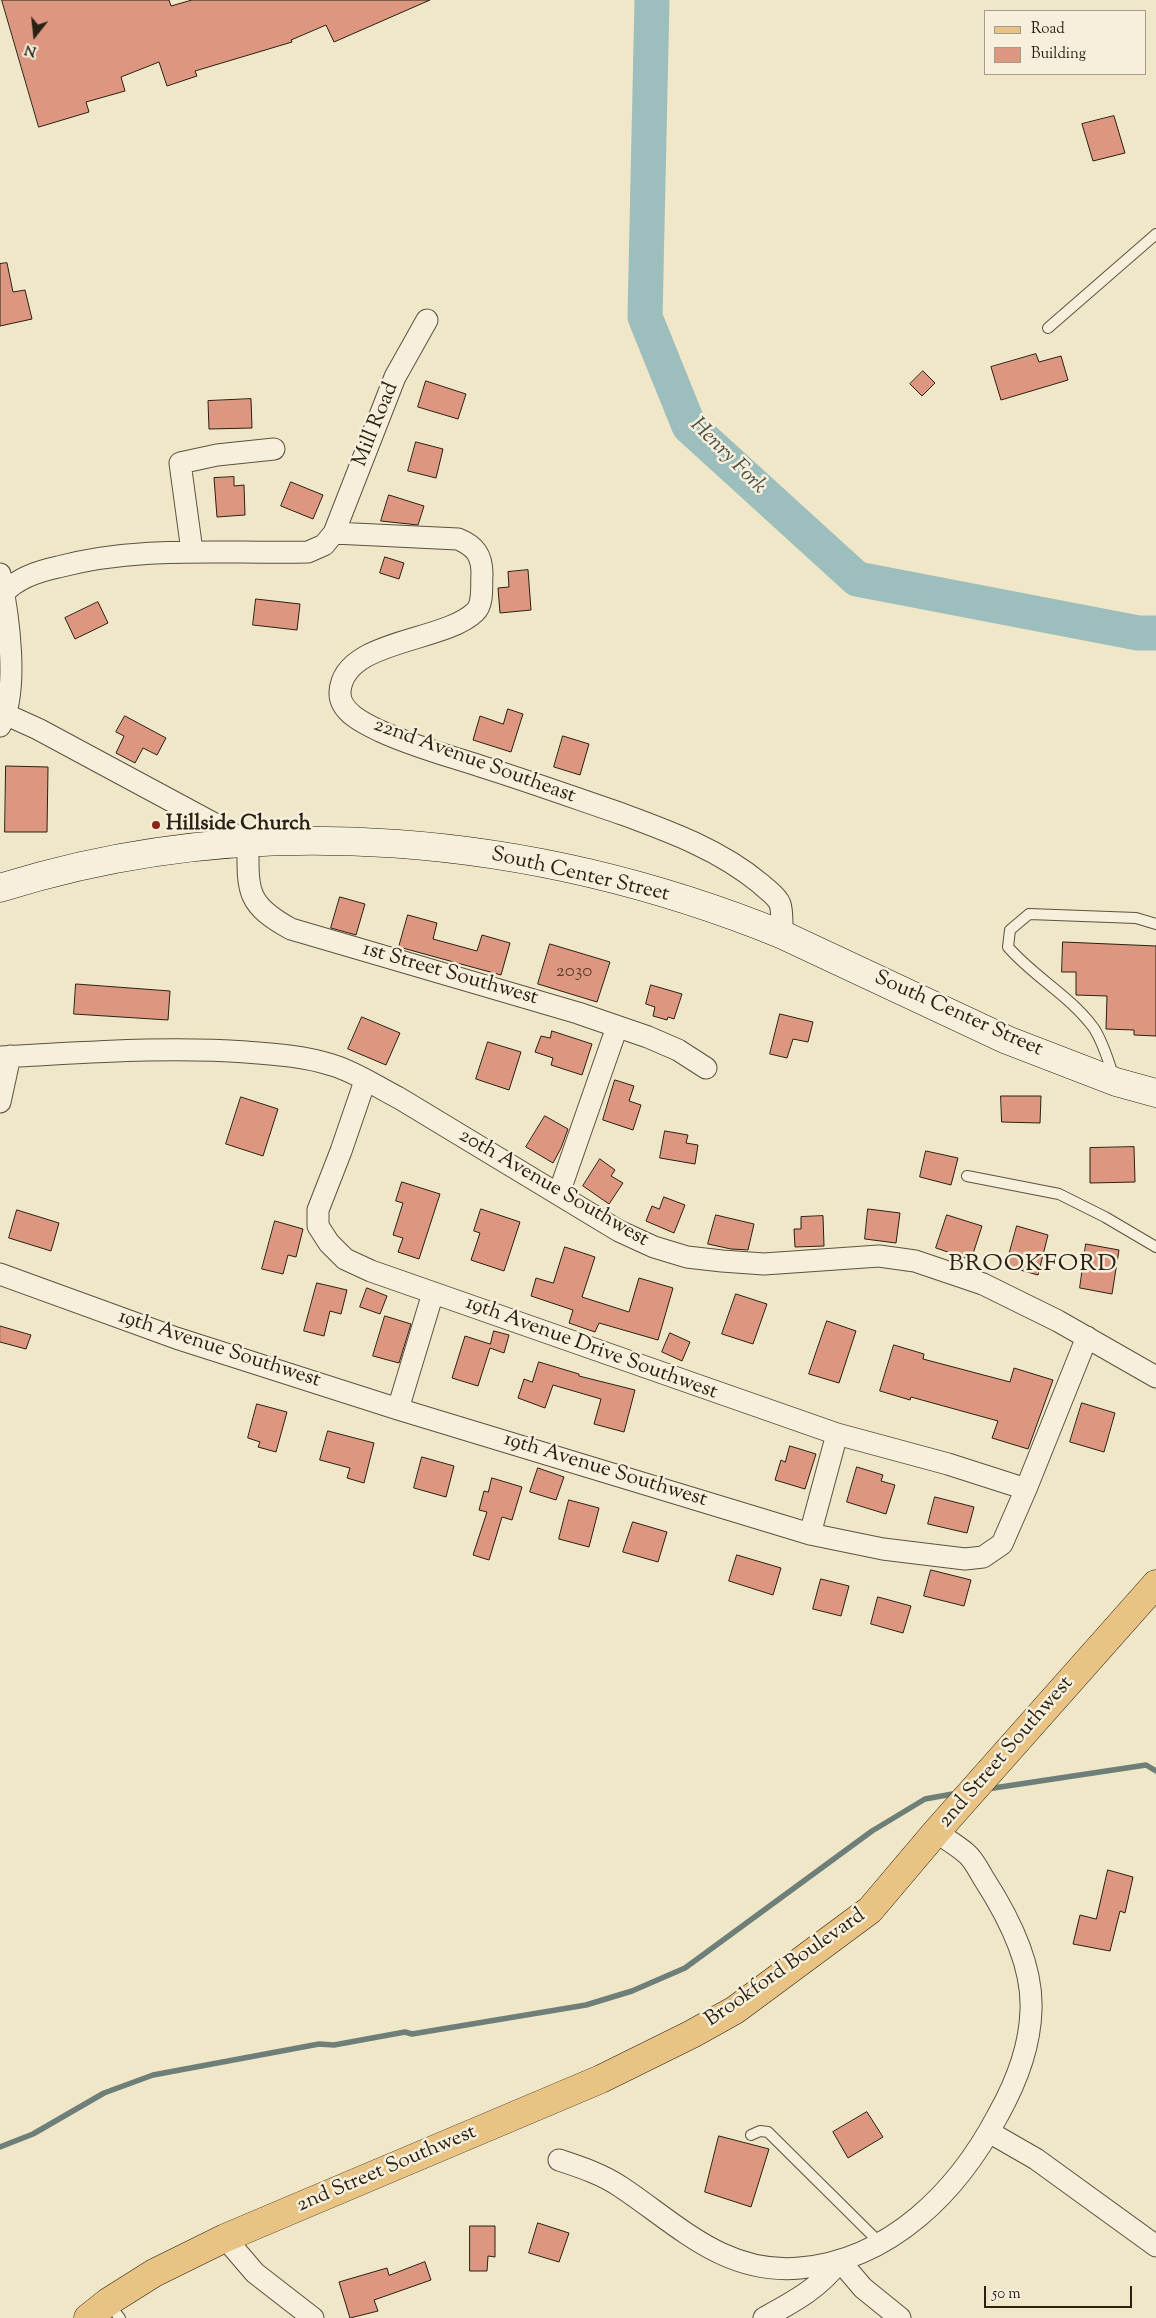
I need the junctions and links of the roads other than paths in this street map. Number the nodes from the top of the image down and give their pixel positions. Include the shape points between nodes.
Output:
1 (1156, 234) edge
2 (427, 320) dead end
3 (1048, 328) dead end
4 (274, 449) dead end
5 (334, 533) junction
6 (192, 550) junction
7 (2, 584) edge
8 (4, 721) edge
9 (248, 842) junction
10 (0, 888) edge
11 (1156, 924) edge
12 (783, 935) junction
13 (617, 1027) junction
14 (5, 1057) edge
15 (706, 1068) dead end
16 (364, 1081) junction
17 (1116, 1082) junction
18 (1156, 1093) edge
19 (0, 1102) edge
20 (967, 1176) dead end
21 (558, 1192) junction
22 (1156, 1247) edge
23 (0, 1274) edge
24 (433, 1293) junction
25 (1087, 1337) junction
26 (1156, 1376) edge
27 (398, 1409) junction
28 (836, 1434) junction
29 (1026, 1489) junction
30 (810, 1534) junction
31 (1156, 1584) edge
32 (936, 1832) junction
33 (692, 2034) joint
34 (989, 2132) junction
35 (751, 2135) dead end
36 (559, 2160) dead end
37 (225, 2238) junction
38 (880, 2243) junction
39 (1156, 2246) edge
40 (840, 2260) junction
41 (105, 2313) edge
42 (313, 2318) edge
43 (764, 2318) edge
44 (900, 2318) edge

1 - 3 lane
2 - 5 street, Mill Road via 395,377
4 - 6 street via 180,463
5 - 6 street via 324,546 308,552
5 - 12 street, 22nd Avenue Southeast via 458,539 471,544 479,555 482,569 481,595 476,612 453,627 365,656 347,671 340,695 345,708 354,717 379,731 426,749 532,782 709,849 740,866 774,895 780,903
6 - 7 street via 121,554 84,560 34,574 9,587
7 - 8 street via 11,670
8 - 9 street via 38,729
9 - 10 street, South Center Street via 204,845 129,858
9 - 12 street, South Center Street via 371,842 519,859 637,885
9 - 13 street, 1st Street Southwest via 248,885 260,908 291,929 530,998
11 - 17 lane via 1136,918 1029,914 1010,930 1008,947 1024,966 1068,998 1094,1028
12 - 17 street, South Center Street via 1008,1040
13 - 15 street, 1st Street Southwest via 678,1050
13 - 21 street
14 - 16 street, 20th Avenue Southwest via 123,1049 210,1049 308,1059 354,1073
14 - 19 street
16 - 21 street, 20th Avenue Southwest via 400,1098
16 - 24 street, 19th Avenue Drive Southwest via 318,1210 318,1226 329,1243 345,1258
17 - 18 street, South Center Street
20 - 22 lane via 1059,1194 1105,1216
21 - 25 street, 20th Avenue Southwest via 619,1231 687,1257 764,1264 879,1256 916,1261 983,1284
23 - 27 street, 19th Avenue Southwest via 176,1338
24 - 27 street
24 - 28 street, 19th Avenue Drive Southwest
25 - 26 street, 20th Avenue Southwest
25 - 29 street, 19th Avenue Southwest
27 - 30 street, 19th Avenue Southwest
28 - 29 street, 19th Avenue Drive Southwest
28 - 30 street
29 - 30 street, 19th Avenue Southwest via 1002,1544 983,1557 965,1559 920,1554
31 - 32 main road, 2nd Street Southwest
32 - 33 main road, Brookford Boulevard via 870,1910 735,2010
32 - 34 street, 2nd Street Southwest via 968,1855 996,1897 1013,1931 1029,1979 1032,2008 1029,2034 1008,2096
33 - 37 main road, 2nd Street Southwest via 601,2079
34 - 38 street, 2nd Street Southwest via 966,2169 943,2194 906,2227
34 - 39 street via 1036,2159
35 - 38 lane via 768,2132
36 - 40 street, 2nd Street Southwest via 621,2187 687,2235 744,2262 771,2268 799,2268
37 - 41 main road, 2nd Street Southwest via 154,2274
37 - 42 street via 255,2273
38 - 40 street, 2nd Street Southwest
40 - 43 street via 828,2277 807,2294
40 - 44 street via 863,2288

